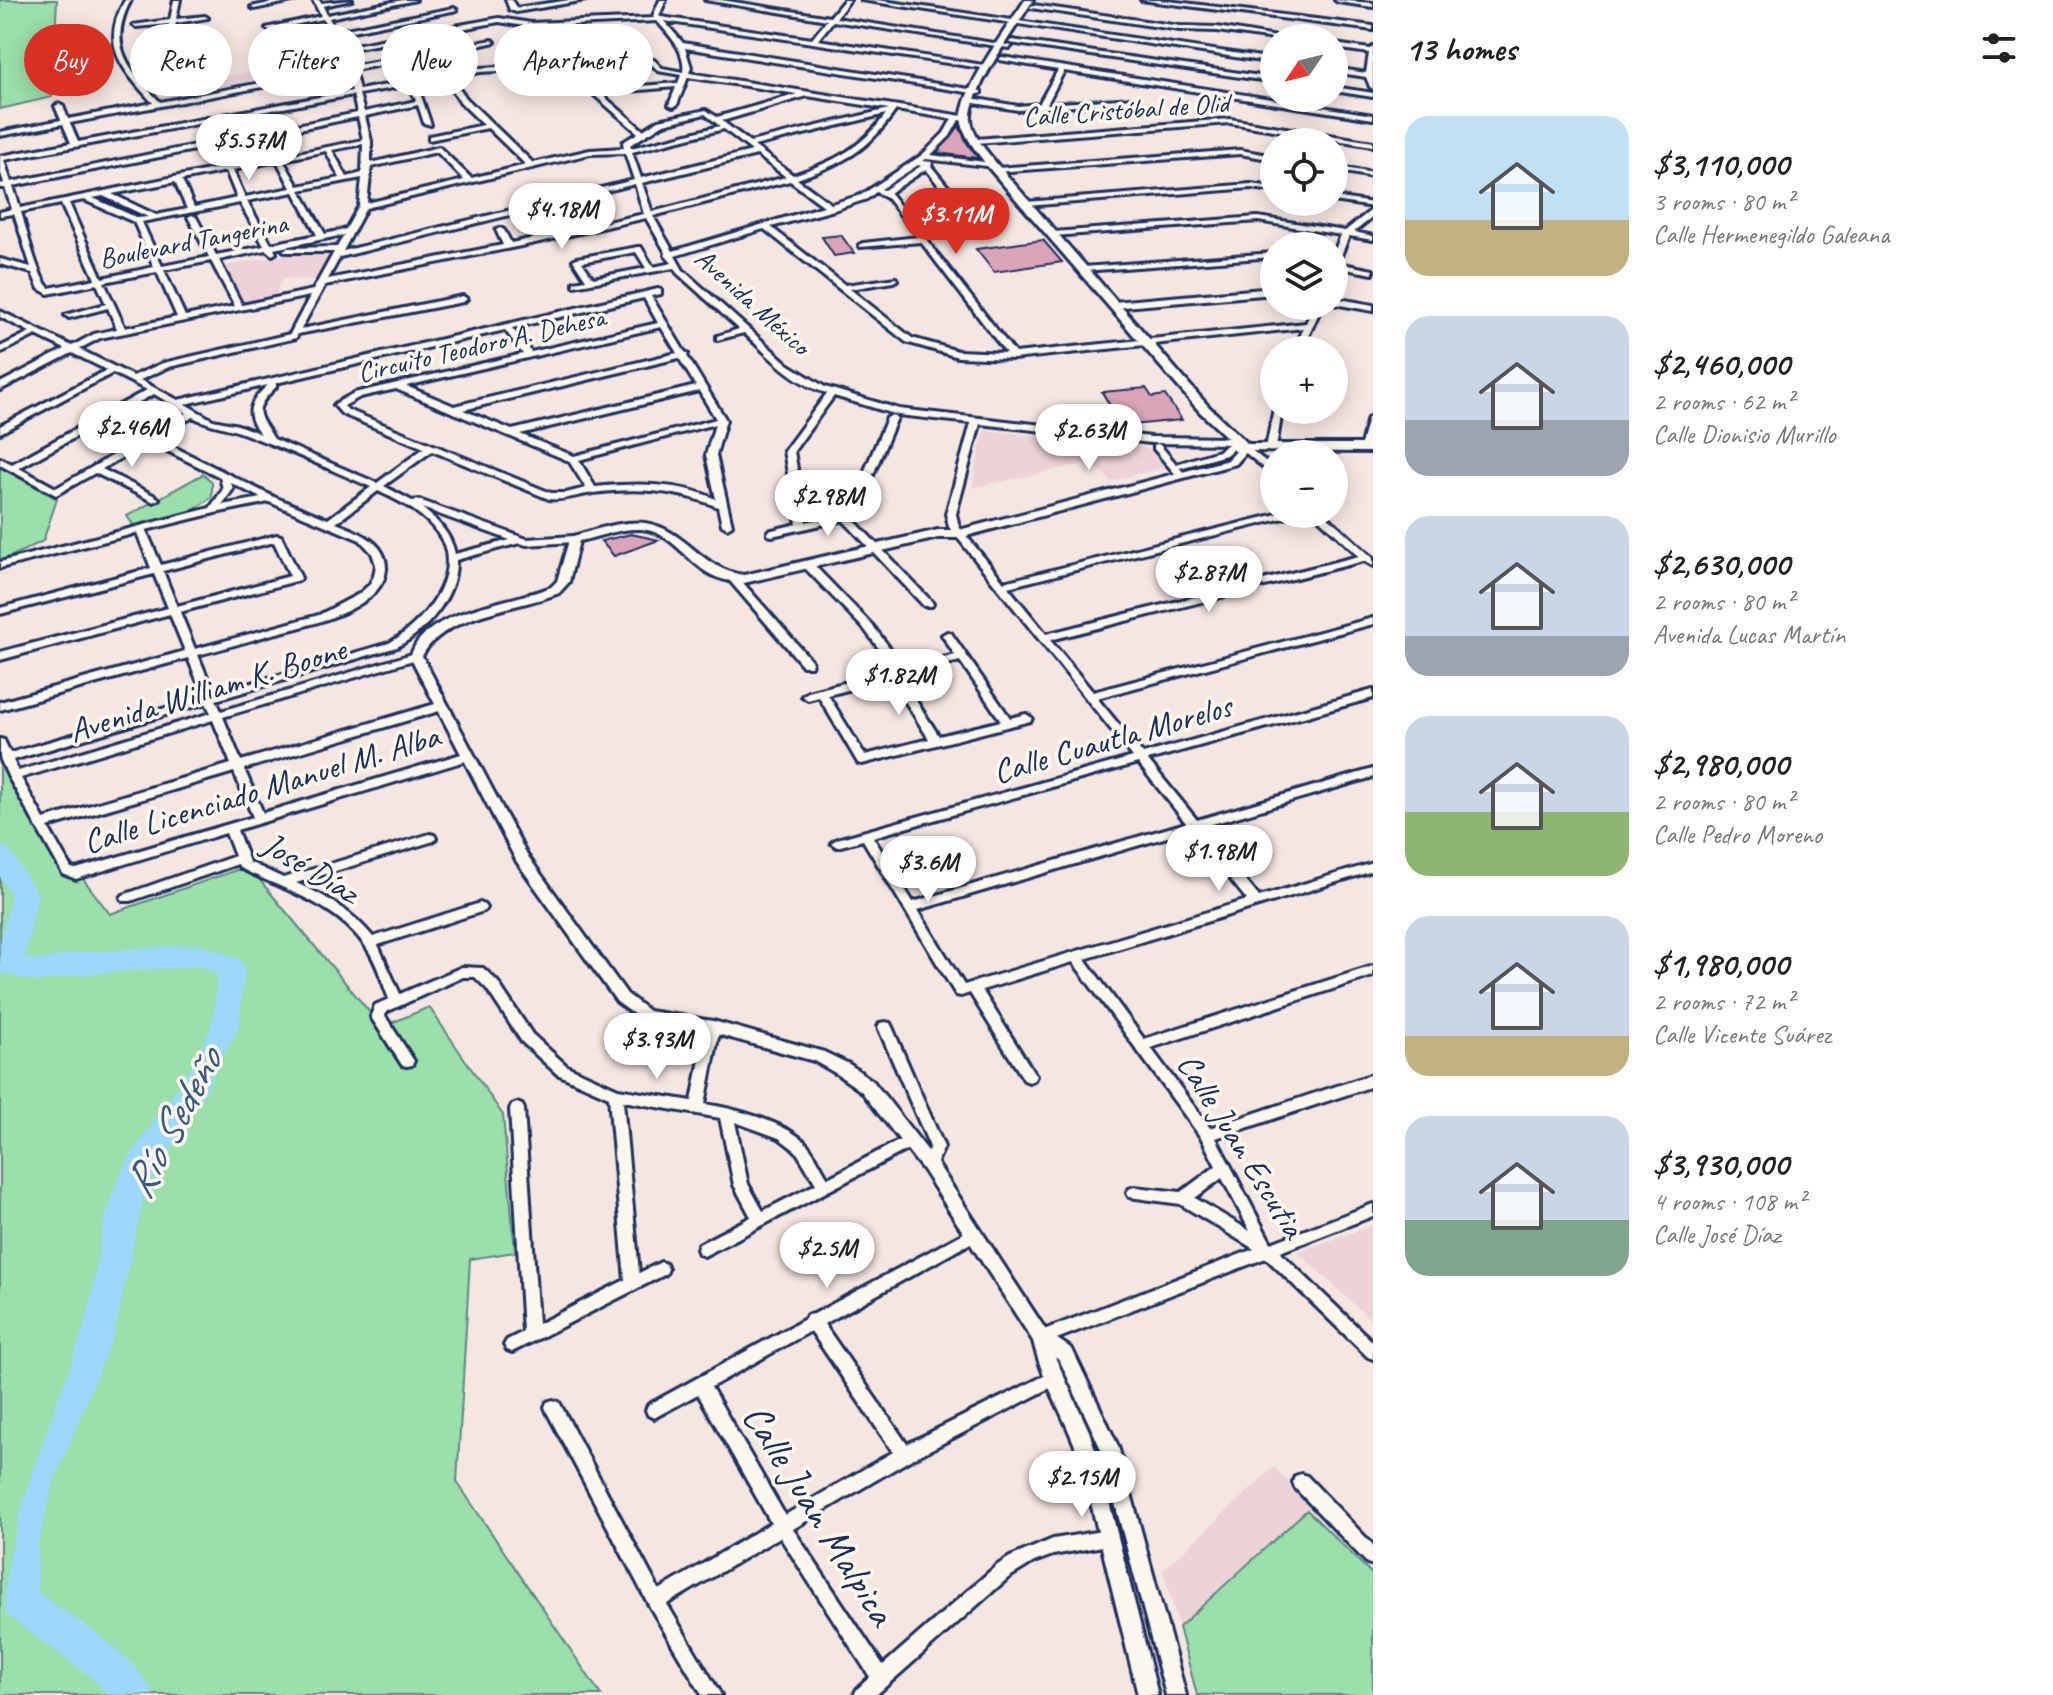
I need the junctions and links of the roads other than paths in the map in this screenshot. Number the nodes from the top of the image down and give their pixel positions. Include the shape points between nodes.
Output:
1 (128, 0) edge
2 (177, 0) edge
3 (294, 0) edge
4 (349, 0) edge
5 (408, 0) edge
6 (509, 0) edge
7 (583, 0) edge
8 (663, 0) edge
9 (708, 0) edge
10 (847, 0) edge
11 (864, 0) edge
12 (1022, 0) edge
13 (1144, 0) edge
14 (1338, 0) edge
15 (318, 2) edge
16 (1032, 2) edge
17 (1240, 2) dead end
18 (544, 5) junction
19 (1373, 5) edge
20 (254, 7) dead end
21 (454, 10) dead end
22 (1275, 14) junction
23 (326, 16) junction
24 (205, 18) dead end
25 (414, 18) junction
26 (832, 18) junction
27 (657, 19) junction
28 (173, 21) junction
29 (145, 24) edge
30 (172, 24) edge
31 (288, 24) edge
32 (330, 24) edge
33 (418, 24) edge
34 (478, 24) edge
35 (525, 24) junction
36 (1019, 24) junction
37 (365, 27) edge
38 (1373, 28) edge
39 (1260, 35) edge
40 (814, 41) junction
41 (492, 42) dead end
42 (1008, 44) junction
43 (478, 45) edge
44 (681, 45) junction
45 (1348, 47) edge
46 (1373, 50) edge
47 (1002, 59) junction
48 (1260, 59) edge
49 (653, 62) edge
50 (988, 67) junction
51 (1062, 69) junction
52 (1348, 72) edge
53 (687, 74) junction
54 (1371, 75) edge
55 (1260, 78) edge
56 (681, 85) junction
57 (653, 87) edge
58 (1373, 87) edge
59 (248, 88) edge
60 (1348, 91) edge
61 (809, 93) junction
62 (974, 95) junction
63 (1373, 95) edge
64 (339, 96) edge
65 (356, 96) edge
66 (417, 96) edge
67 (465, 96) edge
68 (599, 96) edge
69 (1133, 100) dead end
70 (419, 103) junction
71 (158, 104) junction
72 (673, 105) dead end
73 (59, 106) dead end
74 (1042, 106) junction
75 (893, 109) junction
76 (359, 115) junction
77 (1373, 117) edge
78 (716, 120) junction
79 (65, 121) junction
80 (961, 121) junction
81 (428, 123) dead end
82 (488, 126) junction
83 (725, 127) junction
84 (641, 132) junction
85 (0, 134) edge
86 (432, 138) dead end
87 (367, 141) junction
88 (976, 141) junction
89 (75, 144) junction
90 (1373, 144) edge
91 (218, 145) junction
92 (748, 145) junction
93 (328, 149) junction
94 (626, 151) junction
95 (758, 152) junction
96 (1260, 156) edge
97 (0, 159) edge
98 (279, 159) junction
99 (923, 161) junction
100 (531, 166) junction
101 (994, 167) junction
102 (230, 168) junction
103 (1348, 171) edge
104 (366, 174) junction
105 (1373, 175) edge
106 (792, 177) junction
107 (177, 178) junction
108 (344, 179) junction
109 (469, 181) junction
110 (637, 184) junction
111 (4, 186) edge
112 (1260, 187) edge
113 (880, 191) junction
114 (295, 192) junction
115 (103, 193) junction
116 (85, 197) junction
117 (64, 201) junction
118 (1348, 201) edge
119 (956, 202) dead end
120 (244, 203) junction
121 (1026, 204) junction
122 (1373, 205) edge
123 (363, 206) junction
124 (831, 208) junction
125 (16, 211) junction
126 (1373, 213) edge
127 (0, 214) edge
128 (192, 214) junction
129 (649, 216) junction
130 (155, 217) junction
131 (139, 224) junction
132 (766, 227) junction
133 (500, 230) dead end
134 (350, 231) junction
135 (1334, 232) edge
136 (1348, 232) edge
137 (1053, 234) junction
138 (1348, 234) edge
139 (322, 236) junction
140 (1373, 238) edge
141 (923, 239) junction
142 (863, 245) dead end
143 (508, 246) junction
144 (270, 250) junction
145 (339, 252) junction
146 (607, 255) junction
147 (669, 255) junction
148 (1260, 256) edge
149 (0, 261) edge
150 (217, 261) junction
151 (676, 265) junction
152 (1348, 267) edge
153 (1083, 269) junction
154 (651, 270) junction
155 (36, 271) junction
156 (160, 272) junction
157 (1373, 272) edge
158 (621, 275) junction
159 (893, 280) dead end
160 (591, 281) junction
161 (102, 283) junction
162 (577, 284) dead end
163 (320, 288) junction
164 (842, 288) junction
165 (658, 292) dead end
166 (1260, 292) edge
167 (646, 295) junction
168 (463, 299) dead end
169 (1348, 304) edge
170 (111, 305) junction
171 (1113, 305) junction
172 (239, 306) junction
173 (1373, 308) edge
174 (0, 314) edge
175 (69, 315) dead end
176 (182, 318) junction
177 (1311, 320) edge
178 (665, 324) junction
179 (1308, 325) junction
180 (507, 327) junction
181 (746, 330) junction
182 (122, 331) junction
183 (36, 332) junction
184 (293, 335) junction
185 (1304, 336) edge
186 (720, 338) dead end
187 (1150, 346) junction
188 (71, 349) junction
189 (0, 350) edge
190 (684, 354) junction
191 (529, 356) junction
192 (1013, 356) junction
193 (113, 370) junction
194 (133, 380) junction
195 (279, 381) junction
196 (398, 386) junction
197 (0, 387) edge
198 (701, 388) junction
199 (154, 390) junction
200 (237, 390) junction
201 (828, 392) junction
202 (179, 403) junction
203 (257, 403) junction
204 (454, 409) junction
205 (194, 412) junction
206 (254, 417) junction
207 (892, 418) junction
208 (1373, 418) edge
209 (721, 420) junction
210 (975, 423) junction
211 (231, 426) junction
212 (0, 430) edge
213 (512, 433) junction
214 (148, 438) junction
215 (277, 443) junction
216 (1260, 444) edge
217 (1348, 444) edge
218 (1369, 444) edge
219 (1237, 445) junction
220 (431, 447) junction
221 (1157, 447) junction
222 (573, 459) junction
223 (0, 461) edge
224 (1260, 462) edge
225 (12, 468) junction
226 (94, 469) junction
227 (1176, 470) junction
228 (224, 476) junction
229 (378, 487) junction
230 (592, 490) junction
231 (405, 498) junction
232 (154, 499) dead end
233 (271, 499) junction
234 (721, 505) junction
235 (214, 510) junction
236 (846, 517) junction
237 (1260, 521) edge
238 (330, 522) junction
239 (727, 525) dead end
240 (802, 526) junction
241 (1335, 528) edge
242 (141, 530) junction
243 (956, 530) junction
244 (772, 533) dead end
245 (574, 539) junction
246 (520, 540) junction
247 (872, 548) junction
248 (452, 558) junction
249 (1370, 560) edge
250 (807, 564) junction
251 (0, 565) edge
252 (158, 570) junction
253 (734, 579) junction
254 (1000, 586) junction
255 (928, 604) dead end
256 (175, 610) junction
257 (0, 611) edge
258 (429, 614) junction
259 (1373, 621) edge
260 (452, 622) junction
261 (947, 635) dead end
262 (1043, 638) junction
263 (401, 642) junction
264 (192, 654) junction
265 (0, 656) edge
266 (416, 656) junction
267 (962, 657) junction
268 (807, 663) dead end
269 (898, 673) junction
270 (822, 693) junction
271 (1373, 694) edge
272 (808, 696) dead end
273 (1090, 696) junction
274 (211, 701) junction
275 (0, 706) edge
276 (442, 706) junction
277 (217, 715) junction
278 (1026, 718) dead end
279 (1008, 723) junction
280 (936, 741) junction
281 (0, 743) edge
282 (468, 756) junction
283 (6, 758) junction
284 (1140, 759) junction
285 (238, 766) junction
286 (1373, 773) edge
287 (14, 776) junction
288 (259, 818) junction
289 (40, 825) junction
290 (1193, 825) junction
291 (230, 828) junction
292 (866, 835) junction
293 (430, 838) dead end
294 (837, 843) dead end
295 (239, 859) junction
296 (1373, 867) edge
297 (285, 882) junction
298 (127, 898) dead end
299 (1255, 901) junction
300 (480, 908) dead end
301 (909, 908) junction
302 (370, 943) junction
303 (1076, 956) junction
304 (1373, 971) edge
305 (967, 989) junction
306 (397, 1001) junction
307 (713, 1027) junction
308 (885, 1027) dead end
309 (1143, 1045) junction
310 (407, 1061) dead end
311 (1029, 1076) dead end
312 (1373, 1080) edge
313 (616, 1094) junction
314 (698, 1107) junction
315 (517, 1109) dead end
316 (726, 1113) junction
317 (1207, 1135) junction
318 (911, 1141) junction
319 (929, 1165) junction
320 (1225, 1168) junction
321 (825, 1186) junction
322 (1134, 1193) dead end
323 (1183, 1198) junction
324 (1373, 1210) edge
325 (760, 1220) junction
326 (973, 1234) junction
327 (1266, 1248) junction
328 (704, 1249) dead end
329 (661, 1269) dead end
330 (633, 1284) junction
331 (812, 1320) junction
332 (531, 1336) junction
333 (1041, 1338) junction
334 (512, 1345) dead end
335 (1373, 1352) edge
336 (1055, 1378) junction
337 (701, 1385) junction
338 (553, 1407) dead end
339 (654, 1410) dead end
340 (1109, 1446) junction
341 (1086, 1449) junction
342 (904, 1454) junction
343 (1301, 1482) dead end
344 (782, 1526) junction
345 (1108, 1538) junction
346 (1373, 1557) edge
347 (656, 1601) junction
348 (882, 1679) junction
349 (712, 1695) edge
350 (863, 1695) edge
351 (1148, 1695) edge
352 (1176, 1695) edge

1 - 71 street via 119,16 118,52 129,73
2 - 28 street
3 - 20 street
4 - 15 street
5 - 23 street
5 - 25 street
6 - 18 street via 513,10
7 - 18 street
8 - 27 street
9 - 26 street
10 - 26 street
11 - 36 street
12 - 16 street
13 - 22 street
14 - 19 street
15 - 23 street
16 - 36 main road
16 - 39 street via 1180,28
17 - 22 street
18 - 35 street
21 - 25 street
22 - 38 street
23 - 31 street
23 - 32 street
24 - 28 street
25 - 33 street
25 - 37 street
26 - 40 street
26 - 42 street
27 - 35 street
27 - 40 street
27 - 44 street
28 - 29 street
28 - 30 street
34 - 35 street
36 - 42 main road
36 - 48 street
40 - 50 street
41 - 43 street
42 - 47 main road
42 - 50 main road
42 - 55 street
44 - 53 street
44 - 62 street
45 - 46 street
46 - 54 street
47 - 51 street
47 - 62 main road
49 - 53 street via 658,69
50 - 62 main road
51 - 74 street
51 - 77 street
52 - 54 street
53 - 56 street
53 - 61 street
54 - 58 street
56 - 57 street
56 - 72 street
59 - 71 street
60 - 63 street
61 - 75 street
61 - 78 street
62 - 74 street via 1018,108
62 - 80 main road
64 - 89 street
65 - 76 street
66 - 70 street
67 - 82 street
68 - 84 street
69 - 74 street
70 - 76 street
70 - 81 street
71 - 79 street
73 - 79 street
75 - 80 street
75 - 92 street
75 - 106 street via 859,147
76 - 87 street
76 - 91 street
78 - 83 street
78 - 84 street via 706,112 694,113
79 - 85 street
79 - 89 street
80 - 88 main road
80 - 99 street
82 - 86 street
82 - 100 street
83 - 92 street
83 - 94 street
84 - 94 street via 627,142
87 - 93 street
87 - 104 street
88 - 90 street, Calle Cristóbal de Olid via 1230,121
88 - 101 main road
89 - 97 street
91 - 102 street
91 - 111 street
92 - 95 street
93 - 98 street
93 - 108 street
94 - 100 street via 590,152
94 - 110 street, Avenida México
95 - 106 street
95 - 110 street, Boulevard Tangerina
96 - 101 street via 1240,152
97 - 111 street
98 - 102 street
98 - 114 street
99 - 101 street
99 - 113 street
99 - 119 street
100 - 109 street
101 - 121 main road
102 - 107 street
102 - 120 street
103 - 105 street
104 - 108 street
104 - 109 street via 439,149
104 - 114 street
104 - 123 street
106 - 124 street
106 - 129 street
107 - 115 street
107 - 128 street
108 - 114 street
109 - 123 street
110 - 129 street, Avenida México
110 - 145 street, Boulevard Tangerina
111 - 125 street
112 - 121 street
113 - 124 street
113 - 141 street
114 - 120 street
114 - 139 street
115 - 116 street
115 - 130 street
116 - 117 street
116 - 131 street
117 - 125 street
117 - 161 street
118 - 122 street
120 - 128 street
120 - 144 street
121 - 137 main road
123 - 134 street
124 - 132 street
125 - 127 street
125 - 155 street
126 - 136 street
128 - 130 street
128 - 131 street
128 - 150 street
129 - 143 street
129 - 147 street, Avenida México
130 - 131 street
131 - 156 street
132 - 147 street
132 - 164 street
133 - 143 street
134 - 139 street, Boulevard Tangerina
134 - 145 street
135 - 137 street via 1258,219
137 - 153 main road
138 - 140 street
139 - 144 street, Boulevard Tangerina
141 - 142 street
141 - 192 street
143 - 163 street
144 - 145 street, Boulevard Tangerina
144 - 150 street, Boulevard Tangerina
145 - 163 street
146 - 154 street via 638,249
146 - 158 street
146 - 160 street via 577,260
147 - 151 street, Avenida México
148 - 153 street
149 - 155 street
150 - 156 street, Boulevard Tangerina
150 - 172 street
151 - 154 street
151 - 181 street, Avenida México
152 - 157 street
153 - 171 main road
154 - 158 street
155 - 161 street, Boulevard Tangerina via 44,289
156 - 161 street, Boulevard Tangerina
156 - 176 street
158 - 160 street
159 - 164 street
160 - 162 street
161 - 170 street
163 - 172 street
163 - 184 street
164 - 192 street via 909,340 975,357
165 - 167 street
166 - 171 street
167 - 178 street, Circuito Teodoro A. Dehesa
167 - 180 street, Circuito Teodoro A. Dehesa
168 - 184 street
169 - 173 street
170 - 175 street
170 - 182 street
171 - 187 main road
172 - 176 street
174 - 183 street
176 - 182 street
177 - 179 street
178 - 190 street, Circuito Teodoro A. Dehesa
178 - 191 street, Circuito Teodoro A. Dehesa
179 - 185 street
179 - 187 street via 1207,336 1212,343
180 - 191 street
180 - 195 street, Circuito Teodoro A. Dehesa
181 - 186 street
181 - 201 street, Avenida México via 790,370
182 - 188 street
183 - 188 street
183 - 189 street
184 - 194 street via 166,365
187 - 192 street
187 - 219 main road
188 - 193 street
188 - 197 street
190 - 198 street, Circuito Teodoro A. Dehesa
190 - 204 street
191 - 196 street, Circuito Teodoro A. Dehesa
193 - 194 street
193 - 212 street
194 - 199 street
195 - 200 street, Circuito Teodoro A. Dehesa
195 - 203 street
196 - 204 street
196 - 220 street, Circuito Teodoro A. Dehesa via 348,398 340,408
198 - 209 street, Circuito Teodoro A. Dehesa
198 - 213 street
199 - 202 street
199 - 225 street
200 - 202 street, Circuito Teodoro A. Dehesa
200 - 203 street
201 - 207 street, Avenida México
201 - 210 street, Avenida México via 898,412
201 - 240 street via 789,451
202 - 205 street
203 - 206 street
204 - 213 street
205 - 211 street via 211,423
205 - 214 street
206 - 211 street
206 - 215 street
207 - 210 street, Avenida México
207 - 236 street via 854,512
208 - 218 street
209 - 222 street
209 - 234 street via 711,455
210 - 219 street, Avenida México
210 - 221 street, Avenida México
210 - 243 street via 951,514
211 - 215 street
213 - 222 street
214 - 226 street
214 - 228 street
215 - 229 street
216 - 219 main road, Avenida México
217 - 218 main road, Avenida México
219 - 221 street, Avenida México
219 - 224 street
219 - 227 street via 1232,462
220 - 229 street
220 - 230 street, Circuito Teodoro A. Dehesa via 549,496
221 - 227 street
222 - 230 street
223 - 225 street
225 - 226 street via 56,492
226 - 232 street
227 - 243 street
228 - 233 street
228 - 235 street via 228,489
229 - 231 street
229 - 238 street
230 - 234 street, Circuito Teodoro A. Dehesa via 673,487
231 - 246 street
231 - 248 street via 430,518
233 - 235 street
233 - 238 street
234 - 239 street
235 - 242 street
236 - 240 street
236 - 247 street
237 - 254 street
238 - 264 street via 375,548 382,568 368,594 323,617
240 - 244 street
241 - 249 street
242 - 251 street
242 - 252 street
243 - 247 street
243 - 254 street
245 - 246 street
245 - 253 street via 651,527 670,536 711,573
245 - 260 street via 563,582 555,590
246 - 248 street
247 - 250 street
247 - 255 street
248 - 258 street via 449,583
249 - 262 street
250 - 253 street
250 - 269 street via 869,628
252 - 256 street
252 - 256 street via 277,538 296,578
252 - 257 street
253 - 268 street
254 - 262 street
256 - 264 street
256 - 265 street
258 - 260 street
258 - 263 street
259 - 273 street
260 - 266 street via 425,637
261 - 267 street
262 - 273 street
263 - 266 street
263 - 274 street, Avenida William K. Boone
264 - 274 street
264 - 275 street
266 - 276 street
266 - 277 street, Avenida William K. Boone
267 - 269 street
267 - 279 street
269 - 270 street
269 - 280 street
270 - 272 street
270 - 280 street via 862,760
271 - 284 street, Calle Cuautla Morelos
273 - 284 street
274 - 277 street
274 - 283 street, Avenida William K. Boone
276 - 282 street
276 - 285 street
277 - 285 street
277 - 287 street, Avenida William K. Boone
278 - 279 street
279 - 280 street
281 - 283 street
282 - 288 street, Calle Licenciado Manuel M. Alba
282 - 307 street via 529,869 622,998 645,1016
283 - 287 street
284 - 290 street
284 - 292 street, Calle Cuautla Morelos
285 - 288 street
285 - 289 street
286 - 290 street
287 - 289 street
288 - 291 street, Calle Licenciado Manuel M. Alba
289 - 291 street, Calle Licenciado Manuel M. Alba via 71,873
290 - 299 street
290 - 301 street
291 - 295 street, José Díaz
292 - 294 street, Calle Cuautla Morelos
292 - 301 street
293 - 297 street
295 - 297 street, José Díaz via 252,870
295 - 298 street
296 - 299 street
297 - 302 street, José Díaz via 341,914
299 - 303 street
300 - 302 street
301 - 305 street
302 - 306 street, José Díaz
303 - 305 street
303 - 309 street, Calle Juan Escutia
304 - 309 street
305 - 311 street
306 - 310 street via 380,1009 378,1017
306 - 313 street via 462,972 478,972 543,1055 562,1070
307 - 314 street
307 - 318 street via 818,1056 843,1069 867,1086
308 - 319 street via 937,1147
309 - 317 street, Calle Juan Escutia
312 - 317 street
313 - 314 street
313 - 330 street
314 - 316 street
315 - 332 street
316 - 321 street via 794,1140
316 - 325 street via 741,1185
317 - 320 street, Calle Juan Escutia
318 - 319 street
318 - 321 street
319 - 326 street
320 - 323 street
320 - 327 street, Calle Juan Escutia
321 - 325 street
322 - 323 street
323 - 327 street
324 - 327 street
325 - 328 street
326 - 331 street
326 - 333 street
327 - 333 street
327 - 335 street, Calle Juan Escutia
329 - 330 street
330 - 332 street
331 - 337 street
331 - 342 street
332 - 334 street
333 - 336 street
333 - 340 street via 1066,1355
336 - 341 street
336 - 342 street
337 - 339 street
337 - 344 street, Calle Juan Malpica
338 - 347 street
340 - 341 street
340 - 352 street
341 - 345 street
342 - 344 street
343 - 346 street
344 - 347 street
344 - 348 street, Calle Juan Malpica
345 - 348 street via 1052,1545 1026,1555
345 - 351 street
347 - 349 street
348 - 350 street

